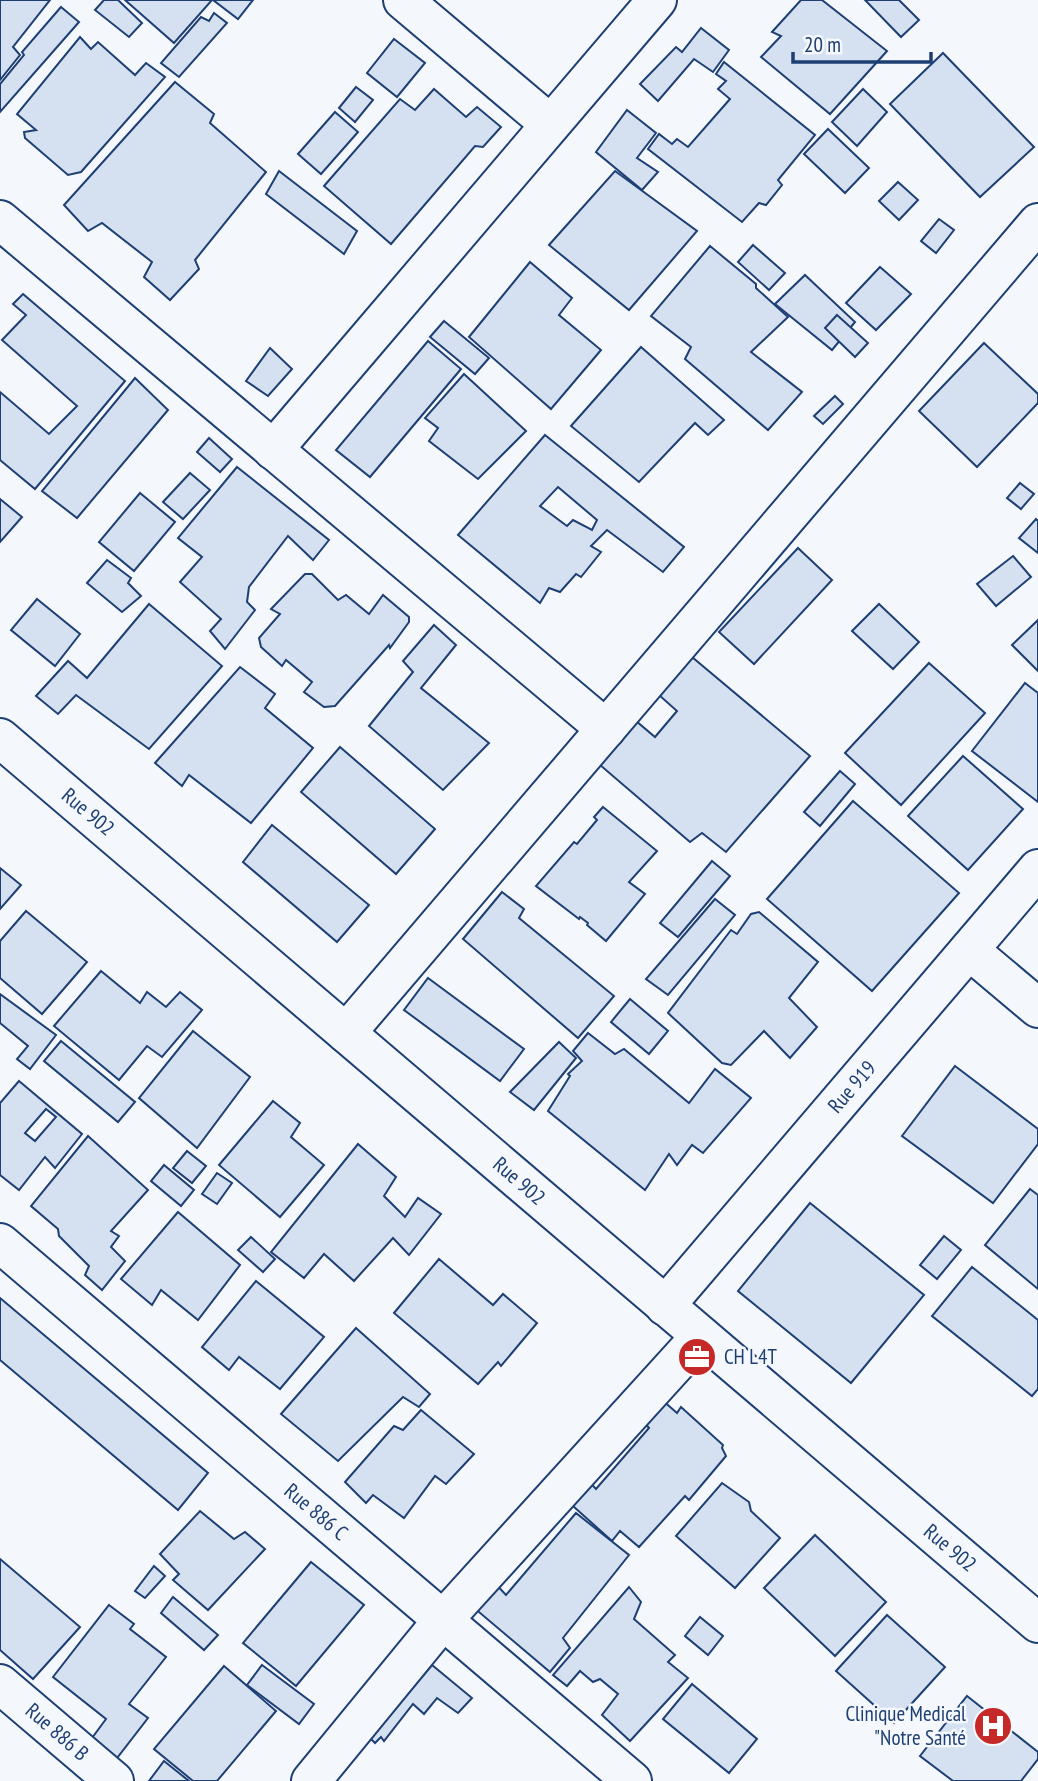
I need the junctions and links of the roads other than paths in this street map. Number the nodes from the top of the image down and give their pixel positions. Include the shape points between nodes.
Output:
1 (403, 0) edge
2 (657, 0) edge
3 (550, 124) junction
4 (0, 219) edge
5 (1032, 241) edge
6 (273, 450) junction
7 (606, 729) junction
8 (0, 738) edge
9 (1038, 869) edge
10 (969, 950) junction
11 (1038, 1008) edge
12 (346, 1033) junction
13 (0, 1243) edge
14 (665, 1306) junction
15 (701, 1336) junction
16 (443, 1620) junction
17 (1038, 1623) edge
18 (0, 1684) edge
19 (114, 1781) edge
20 (311, 1781) edge
21 (632, 1781) edge

1 - 3 street
2 - 3 street
3 - 6 street
4 - 6 street
5 - 7 street
6 - 7 street
7 - 12 street
8 - 12 street, Rue 902
9 - 10 street, Rue 919
10 - 11 street
10 - 14 street, Rue 919
12 - 14 street, Rue 902
13 - 16 street, Rue 886 C
14 - 15 street, Rue 902
15 - 16 street
15 - 17 street, Rue 902
16 - 20 street
16 - 21 street, Rue 886 C
18 - 19 street, Rue 886 B

